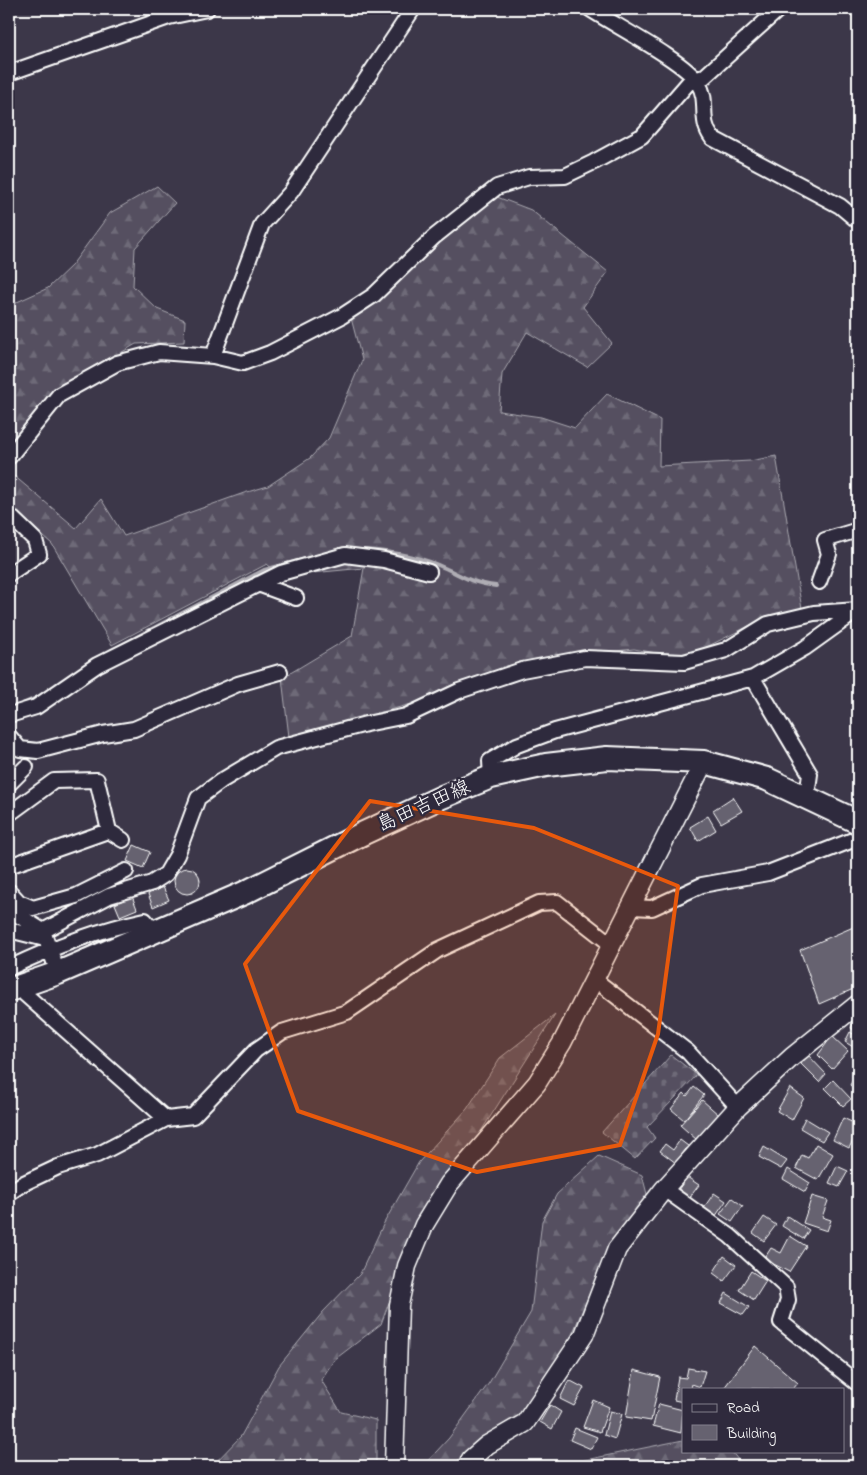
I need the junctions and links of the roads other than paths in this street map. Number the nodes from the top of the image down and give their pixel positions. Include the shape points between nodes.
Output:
1 (207, 9) edge
2 (413, 9) edge
3 (590, 9) edge
4 (779, 9) edge
5 (9, 73) edge
6 (696, 78) junction
7 (858, 221) edge
8 (213, 356) junction
9 (9, 457) edge
10 (9, 515) edge
11 (858, 530) edge
12 (430, 572) dead end
13 (9, 574) edge
14 (819, 582) dead end
15 (258, 584) junction
16 (296, 598) dead end
17 (857, 613) edge
18 (280, 672) dead end
19 (753, 678) junction
20 (10, 716) edge
21 (9, 736) edge
22 (704, 762) junction
23 (26, 767) dead end
24 (491, 777) junction
25 (9, 784) edge
26 (807, 796) junction
27 (9, 814) edge
28 (858, 822) edge
29 (110, 831) junction
30 (858, 838) edge
31 (123, 840) dead end
32 (9, 866) edge
33 (126, 871) dead end
34 (9, 891) edge
35 (9, 905) edge
36 (632, 907) junction
37 (9, 928) edge
38 (612, 946) junction
39 (51, 952) junction
40 (594, 979) junction
41 (12, 982) edge
42 (858, 1004) edge
43 (738, 1107) junction
44 (166, 1119) junction
45 (664, 1189) junction
46 (9, 1193) edge
47 (858, 1384) edge
48 (394, 1466) edge
49 (467, 1466) edge

1 - 5 street via 169,17
2 - 8 street via 291,192 262,224
3 - 6 street
4 - 6 street via 704,77
6 - 7 street via 705,104 704,128 712,138 840,206
6 - 8 street via 642,136 565,176 529,177 497,187 434,237 374,295 342,316 270,353 243,363
8 - 9 street via 159,352 117,363 59,395
10 - 13 street via 35,540 39,554
11 - 14 street via 825,540 829,554
12 - 15 street via 384,560 345,556 281,573
15 - 16 street
15 - 20 street via 97,665 36,707
17 - 19 street
17 - 39 street via 814,612 768,624 726,650 684,662 585,658 522,670 459,691 406,716 276,748 198,798 177,855 166,874 152,883 109,896
18 - 21 street via 238,684 134,729 38,751 20,748
19 - 24 street via 555,731 517,745 490,761
19 - 26 street via 810,774
22 - 24 main road, 島田吉田線 via 607,758 546,764
22 - 26 main road, 島田吉田線 via 767,779
22 - 36 street
23 - 25 street
24 - 39 main road, 島田吉田線 via 154,932
26 - 28 main road, 島田吉田線
27 - 29 street via 54,781 97,780
29 - 31 street
29 - 32 street
30 - 36 street via 768,873 702,885 652,908
33 - 34 street via 76,896 33,908 19,902
35 - 39 street
36 - 38 street
37 - 39 street
38 - 40 street
38 - 44 street via 557,902 539,903 438,950 347,1012 282,1032 256,1050 193,1116
39 - 41 main road, 島田吉田線
40 - 43 street via 688,1052
40 - 48 street via 562,1043 537,1083 449,1184 424,1225 406,1266 399,1305
41 - 44 street
42 - 43 street via 792,1057
43 - 45 street
44 - 46 street via 97,1155 58,1167
45 - 47 street via 730,1236 786,1287 788,1300 781,1322
45 - 49 street via 617,1249 584,1335 525,1422 487,1444

